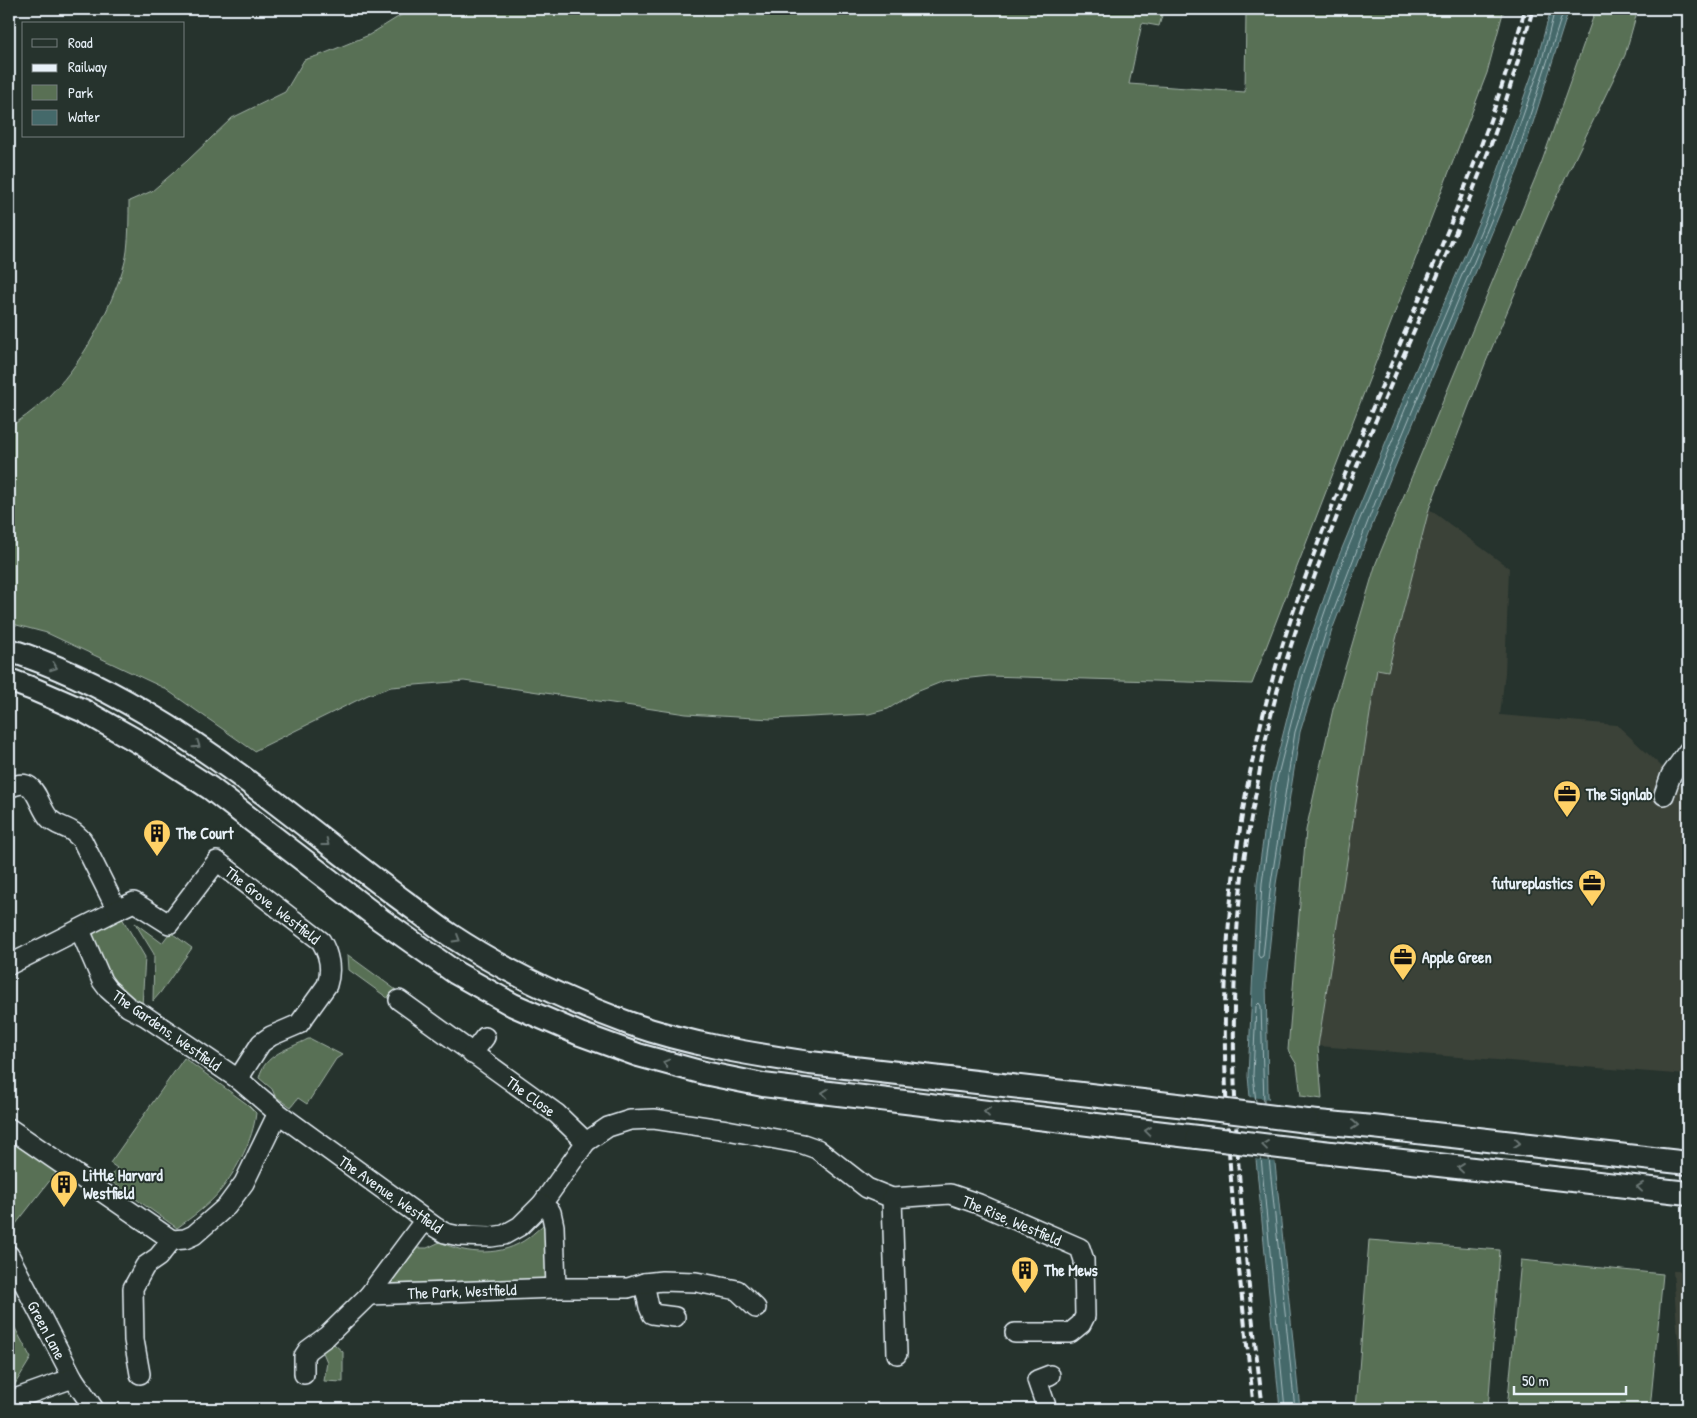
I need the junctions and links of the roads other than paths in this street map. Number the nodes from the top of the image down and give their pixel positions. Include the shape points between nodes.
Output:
1 (9, 650) edge
2 (9, 680) edge
3 (1688, 751) edge
4 (9, 788) edge
5 (1664, 795) dead end
6 (117, 910) junction
7 (80, 930) junction
8 (9, 965) edge
9 (399, 1000) dead end
10 (485, 1037) dead end
11 (472, 1054) junction
12 (238, 1079) junction
13 (278, 1114) junction
14 (9, 1128) edge
15 (586, 1142) junction
16 (1688, 1162) edge
17 (1688, 1193) edge
18 (892, 1198) junction
19 (542, 1204) junction
20 (425, 1220) junction
21 (172, 1240) junction
22 (9, 1255) edge
23 (644, 1283) junction
24 (556, 1288) junction
25 (369, 1295) junction
26 (756, 1308) dead end
27 (675, 1316) dead end
28 (1015, 1333) dead end
29 (897, 1354) dead end
30 (140, 1374) dead end
31 (304, 1374) dead end
32 (1050, 1375) dead end
33 (73, 1378) junction
34 (9, 1401) edge
35 (81, 1409) edge
36 (94, 1409) edge
37 (1047, 1409) edge

1 -> 16 main road, bridge via 67,672 134,705 192,741 449,935 521,977 632,1024 700,1043 781,1059
17 -> 2 main road, bridge via 763,1085 638,1055 513,1005 456,973 381,920 210,788 144,745 84,712
3 - 5 street via 1671,775
4 - 6 street via 16,784 32,788 49,818 82,840
6 - 7 street
6 - 12 street, The Grove, Westfield via 134,902 168,924 217,861 321,941 329,957 327,985 299,1024 261,1043
7 - 8 street
7 - 12 street, The Gardens, Westfield via 108,989 128,1007
9 - 11 street, The Close
10 - 11 street
11 - 15 street, The Close via 557,1114
12 - 13 street, The Gardens, Westfield
13 - 20 street, The Avenue, Westfield
13 - 21 street via 244,1183 227,1206 194,1235
14 - 21 street
15 - 18 street, The Avenue, Westfield via 608,1128 630,1120 654,1119 727,1130 817,1149 867,1188
15 - 19 street, The Avenue, Westfield
18 - 28 street, The Rise, Westfield via 950,1194 1080,1248 1084,1260 1085,1316 1082,1324 1070,1333
18 - 29 street
19 - 20 street, The Avenue, Westfield via 520,1226 491,1238 445,1233
19 - 24 street via 551,1212 554,1226
20 - 25 street, The Park, Westfield
21 - 30 street via 158,1257 145,1266 133,1288 134,1340
22 - 33 street, Green Lane
23 - 24 street, The Park, Westfield via 628,1288
23 - 26 street, The Park, Westfield via 696,1282 737,1290
23 - 27 street via 652,1314
24 - 25 street, The Park, Westfield
25 - 31 street, The Park, Westfield via 308,1350 304,1356
32 - 37 street via 1037,1380
33 - 34 street
33 - 35 street, Green Lane
33 - 36 street, Green Lane

